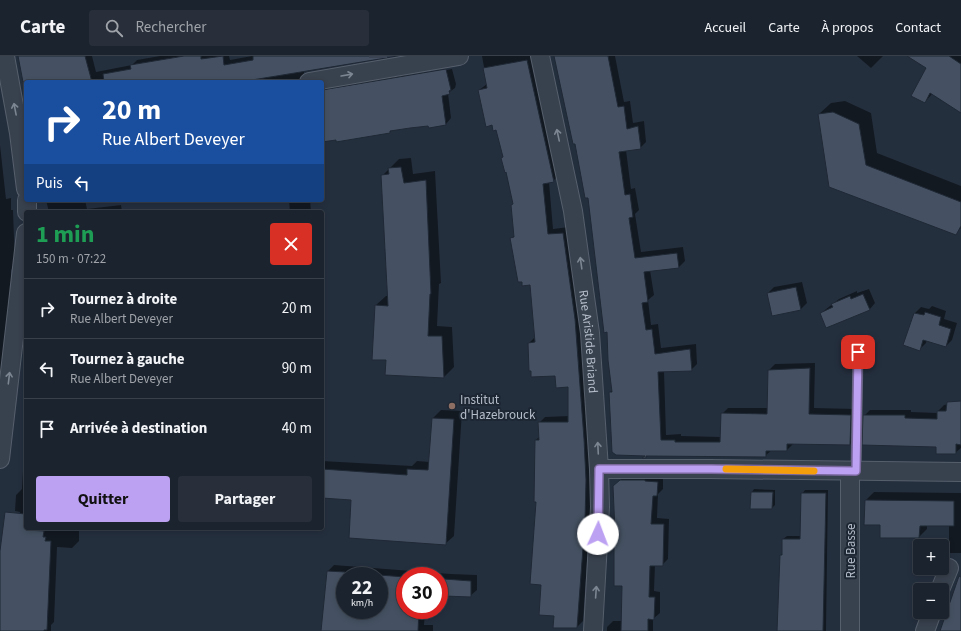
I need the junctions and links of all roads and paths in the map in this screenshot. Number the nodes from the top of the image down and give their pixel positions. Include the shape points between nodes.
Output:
1 (5, 56) edge
2 (459, 56) edge
3 (540, 56) edge
4 (317, 80) edge
5 (23, 132) edge
6 (24, 151) edge
7 (24, 278) edge
8 (858, 352) dead end
9 (0, 459) edge
10 (599, 469) junction
11 (853, 471) junction
12 (961, 472) edge
13 (929, 619) edge
14 (593, 631) edge
15 (850, 631) edge
16 (925, 631) edge

5 -> 1 street
4 -> 2 street via 379,64
10 -> 3 street, Rue Aristide Briand via 591,348 581,260 566,175
5 - 6 street
9 -> 7 street
8 - 11 lane
10 - 11 street
14 -> 10 street, Rue Aristide Briand via 600,507
11 - 12 street
11 - 15 street, Rue Basse
13 - 16 street

